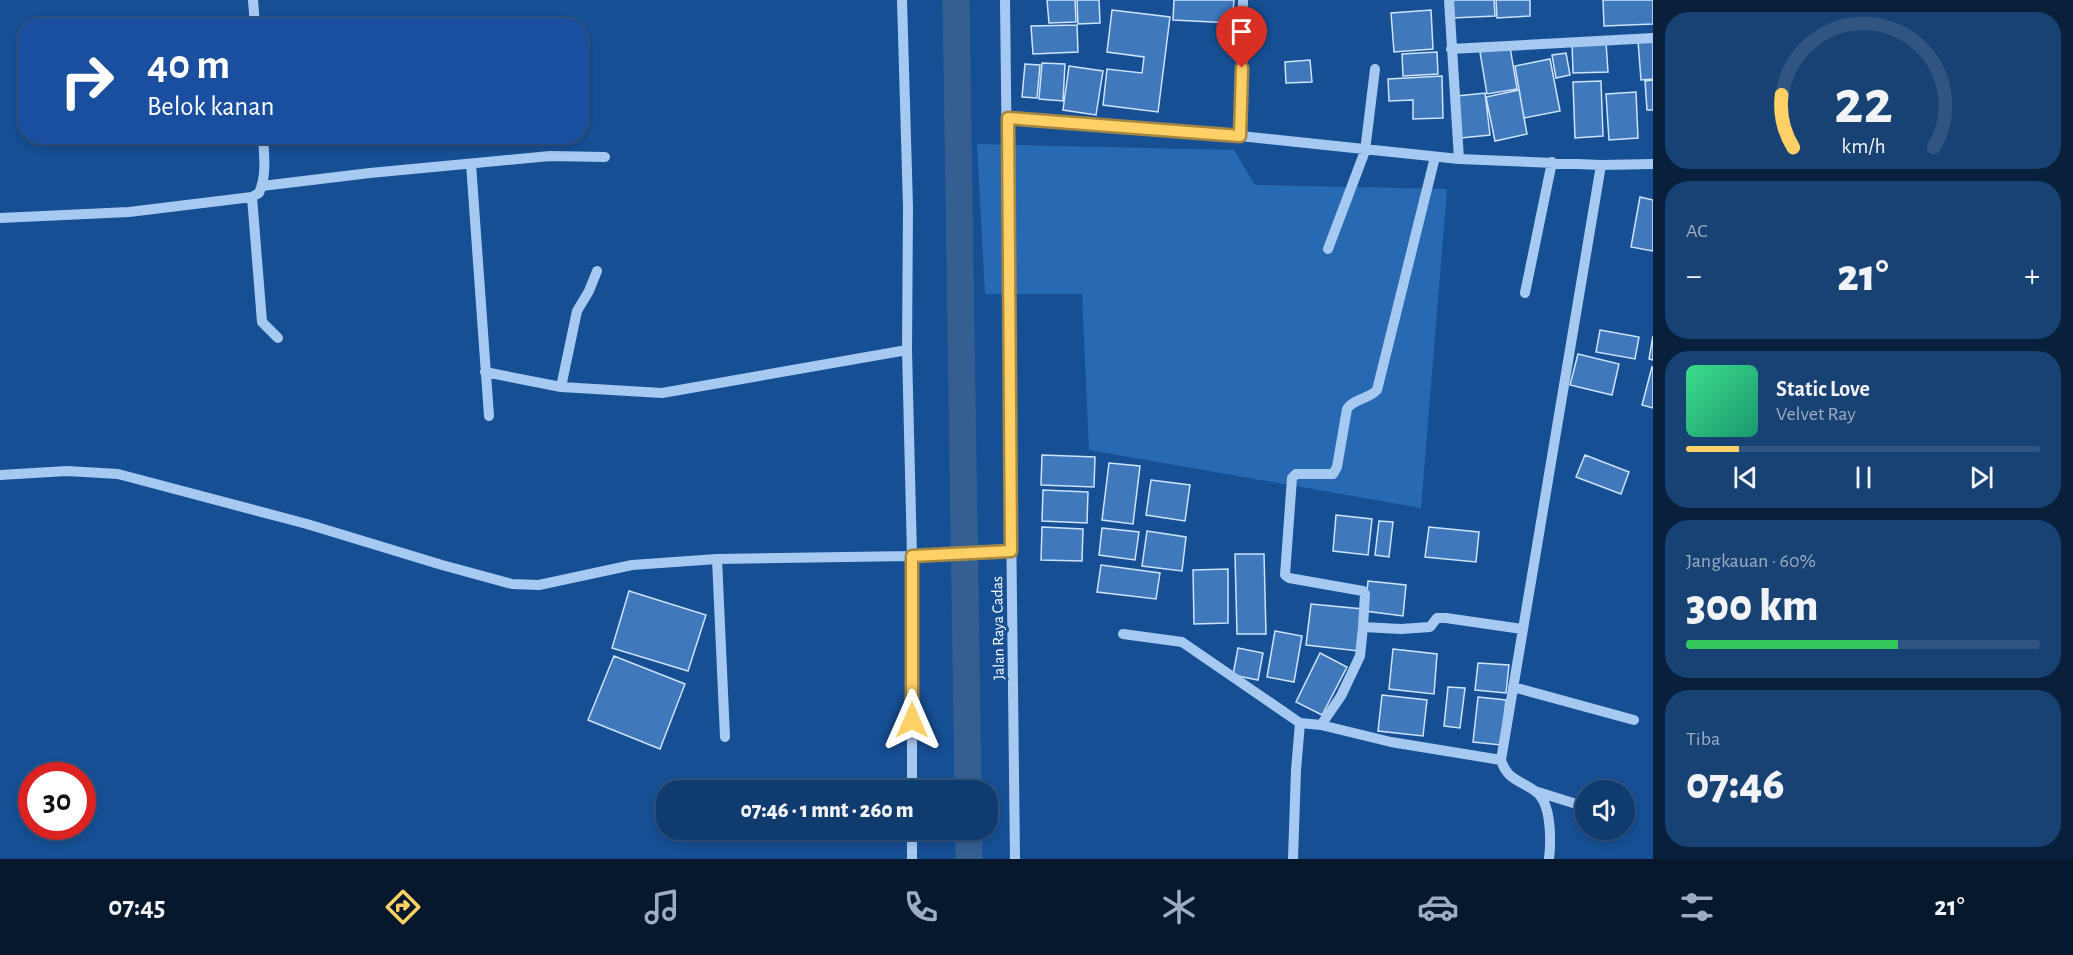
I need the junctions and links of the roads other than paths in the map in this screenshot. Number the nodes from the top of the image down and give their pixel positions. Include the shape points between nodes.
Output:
1 (253, 0) edge
2 (902, 0) edge
3 (1005, 0) edge
4 (1243, 0) edge
5 (1449, 0) edge
6 (254, 18) edge
7 (1653, 38) edge
8 (1451, 50) junction
9 (1374, 69) dead end
10 (1008, 118) junction
11 (1240, 136) junction
12 (264, 144) edge
13 (1365, 151) junction
14 (605, 157) dead end
15 (1435, 157) junction
16 (1459, 159) junction
17 (1552, 162) junction
18 (471, 164) junction
19 (1653, 164) edge
20 (1601, 165) junction
21 (262, 186) junction
22 (252, 197) junction
23 (0, 218) edge
24 (1328, 249) dead end
25 (597, 271) dead end
26 (1524, 293) dead end
27 (278, 338) dead end
28 (907, 350) junction
29 (485, 372) junction
30 (561, 387) junction
31 (489, 416) dead end
32 (0, 475) edge
33 (1011, 551) junction
34 (912, 556) junction
35 (717, 559) junction
36 (1363, 627) junction
37 (1522, 629) junction
38 (1123, 634) dead end
39 (1513, 687) junction
40 (1634, 720) dead end
41 (1300, 723) junction
42 (1321, 725) junction
43 (725, 737) dead end
44 (1501, 760) junction
45 (912, 780) edge
46 (1538, 792) junction
47 (1575, 804) edge
48 (912, 840) edge
49 (912, 859) edge
50 (1015, 859) edge
51 (1293, 859) edge
52 (1549, 859) edge

1 - 6 street
2 - 28 street via 908,207
3 - 10 street, Jalan Raya Cadas
4 - 11 street
5 - 8 street
7 - 8 street
8 - 16 street
9 - 13 street
10 - 11 street
10 - 33 street, Jalan Raya Cadas
11 - 13 street
12 - 21 street
13 - 15 street
13 - 24 street
14 - 18 street via 550,156
15 - 16 street
15 - 36 street via 1377,390 1350,404 1333,474 1296,474 1293,478 1285,575 1363,591
16 - 17 street
17 - 20 street
17 - 26 street
18 - 21 street
18 - 29 street
19 - 20 street
20 - 37 street
21 - 22 street
22 - 23 street via 129,212
22 - 27 street via 262,322
25 - 30 street via 575,318
28 - 30 street via 662,393
28 - 34 street
29 - 30 street
29 - 31 street
32 - 35 street via 67,471 118,474 512,584 539,585 632,566
33 - 34 street
33 - 50 street, Jalan Raya Cadas
34 - 35 street
34 - 45 street
35 - 43 street
36 - 37 street via 1430,627 1437,618 1446,618
36 - 42 street via 1360,656 1341,696
37 - 39 street
38 - 41 street via 1182,642
39 - 40 street
39 - 44 street
41 - 42 street
41 - 51 street
42 - 44 street via 1392,742
44 - 46 street via 1509,775
46 - 47 street
46 - 52 street via 1549,813
48 - 49 street

